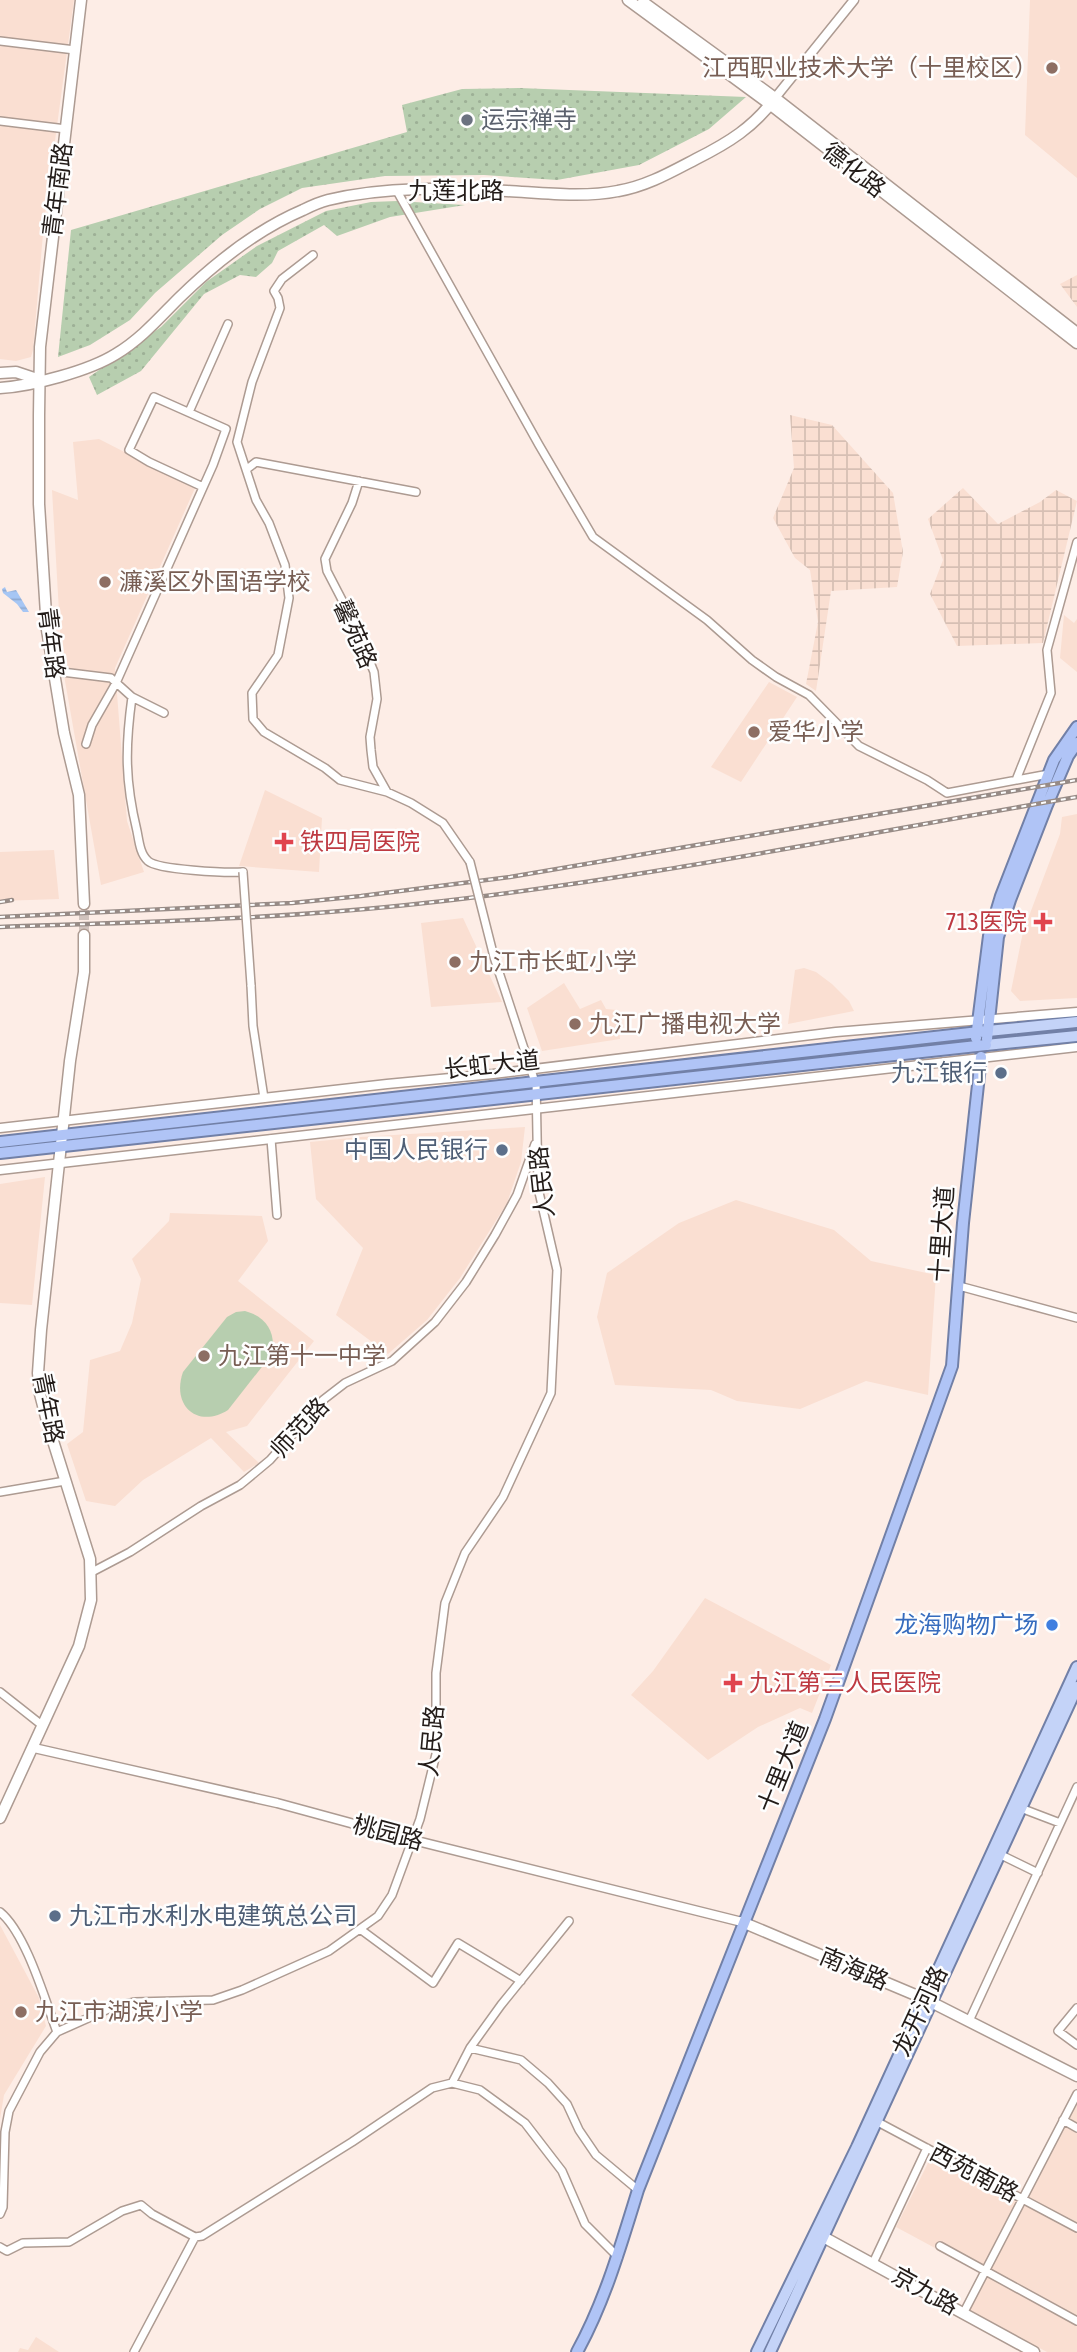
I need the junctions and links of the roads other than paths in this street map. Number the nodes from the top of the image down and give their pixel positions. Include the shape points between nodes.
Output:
1 (81, 0) edge
2 (628, 0) edge
3 (640, 0) edge
4 (853, 0) edge
5 (0, 41) edge
6 (75, 50) junction
7 (773, 102) junction
8 (0, 121) edge
9 (66, 129) junction
10 (397, 191) junction
11 (313, 255) dead end
12 (229, 324) dead end
13 (1077, 333) edge
14 (1077, 343) edge
15 (0, 373) edge
16 (40, 380) junction
17 (0, 388) edge
18 (189, 412) junction
19 (247, 469) junction
20 (359, 481) junction
21 (204, 487) junction
22 (415, 492) dead end
23 (1077, 542) edge
24 (54, 671) junction
25 (116, 683) junction
26 (132, 697) junction
27 (164, 713) dead end
28 (1077, 727) edge
29 (1077, 743) edge
30 (86, 744) dead end
31 (1049, 774) junction
32 (1016, 780) junction
33 (387, 792) junction
34 (84, 905) tunnel mouth
35 (84, 935) tunnel mouth
36 (1077, 1012) edge
37 (1077, 1022) edge
38 (983, 1026) junction
39 (1077, 1036) edge
40 (981, 1046) junction
41 (1077, 1047) edge
42 (981, 1057) junction
43 (532, 1069) junction
44 (536, 1085) junction
45 (264, 1098) junction
46 (536, 1110) junction
47 (64, 1122) junction
48 (0, 1128) edge
49 (271, 1139) junction
50 (62, 1141) junction
51 (537, 1141) junction
52 (0, 1142) edge
53 (0, 1153) edge
54 (60, 1163) junction
55 (0, 1170) edge
56 (277, 1215) dead end
57 (960, 1286) junction
58 (1077, 1318) edge
59 (65, 1481) junction
60 (0, 1492) edge
61 (90, 1573) junction
62 (1077, 1667) edge
63 (1077, 1688) edge
64 (0, 1692) edge
65 (44, 1726) junction
66 (33, 1748) junction
67 (1077, 1787) edge
68 (1018, 1807) junction
69 (0, 1818) edge
70 (1060, 1823) junction
71 (413, 1840) junction
72 (997, 1853) junction
73 (1038, 1873) junction
74 (0, 1912) edge
75 (569, 1920) dead end
76 (742, 1922) junction
77 (360, 1929) junction
78 (521, 1981) junction
79 (929, 2001) junction
80 (1077, 2008) edge
81 (969, 2021) junction
82 (57, 2032) junction
83 (1077, 2045) edge
84 (470, 2048) junction
85 (1077, 2076) edge
86 (452, 2083) junction
87 (1077, 2094) edge
88 (874, 2120) junction
89 (1063, 2120) junction
90 (1077, 2128) edge
91 (927, 2148) junction
92 (638, 2190) junction
93 (1022, 2199) junction
94 (0, 2214) edge
95 (1077, 2228) edge
96 (819, 2235) junction
97 (195, 2237) junction
98 (940, 2246) dead end
99 (0, 2247) edge
100 (618, 2257) junction
101 (873, 2263) junction
102 (985, 2271) junction
103 (964, 2312) junction
104 (1077, 2320) edge
105 (134, 2352) edge
106 (576, 2352) edge
107 (757, 2352) edge
108 (770, 2352) edge
109 (1034, 2352) edge

1 - 6 main road, 青年南路
2 - 7 main road, 德化路
3 - 7 main road, 德化路
4 - 7 street, 九莲北路
5 - 6 street
6 - 9 main road, 青年南路
7 - 10 main road, 九莲北路 via 727,144 646,184 617,191
7 - 13 main road, 德化路
7 - 14 main road, 德化路
8 - 9 street
9 - 16 main road, 青年南路
10 - 16 main road, 九莲北路 via 326,200 272,223 205,274 146,332 115,355
10 - 32 street via 593,537 752,660 808,695 859,746 947,793
11 - 19 street via 274,291 280,308 238,432
12 - 18 street
15 - 16 main road via 16,372
16 - 17 main road, 九莲北路
16 - 24 main road, 青年路 via 40,504 47,630
18 - 21 street via 226,429
18 - 21 street via 154,397 129,450
19 - 20 street via 256,462
19 - 33 street via 285,565 289,598 278,654 252,693 253,719 264,732 340,780
20 - 22 street
20 - 33 street, 馨苑路 via 325,559 374,672 377,699 371,750 373,767
21 - 25 street
23 - 32 street via 1047,650 1051,693
24 - 25 street via 111,678
24 - 34 main road, 青年路 via 79,795
25 - 26 street
25 - 30 street
26 - 27 street
26 - 45 street, bridge via 126,768 144,857 153,864 243,872 253,1026
28 - 31 highway
29 - 38 highway via 1010,900 998,937
31 - 32 street
31 - 38 highway via 989,936
33 - 43 street, 人民路, bridge via 443,823 470,862 494,957
35 - 47 main road, 青年路 via 84,972
36 - 38 street
37 - 38 main road
38 - 40 highway
38 - 43 street via 836,1032
38 - 44 highway, 长虹大道
39 - 40 main road
40 - 42 highway
40 - 44 highway, 长虹大道
41 - 42 street
42 - 46 street
42 - 57 highway, 十里大道
43 - 44 street, 人民路
43 - 45 street
44 - 46 street, 人民路
44 - 50 highway, 长虹大道
45 - 47 street
46 - 49 street
46 - 51 street, 人民路
47 - 48 street
47 - 50 main road, 青年路
49 - 54 street
49 - 56 street
50 - 52 highway, 长虹大道
50 - 53 highway, 长虹大道
50 - 54 main road, 青年路
51 - 61 street, 师范路 via 517,1195 495,1235 435,1322 392,1361 323,1399 270,1460 240,1485
51 - 71 street, 人民路 via 538,1188 556,1270 551,1393 503,1497 465,1553 445,1602 436,1673 436,1754
54 - 55 street
54 - 59 main road, 青年路 via 38,1373 47,1425
57 - 58 street
57 - 76 highway, 十里大道 via 952,1366 825,1719
59 - 60 street
59 - 61 main road, 青年路 via 90,1559
61 - 65 main road, 青年路 via 91,1600 79,1646
62 - 68 main road, 龙开河路
63 - 68 main road, 龙开河路
64 - 65 street
65 - 66 main road, 青年路
66 - 69 main road, 青年路
66 - 71 street, 桃园路 via 277,1803
67 - 70 street
68 - 70 street
68 - 72 main road, 龙开河路
70 - 73 street
71 - 76 street, 桃园路
71 - 77 street, 人民路 via 392,1895 378,1916
72 - 73 street
72 - 79 main road, 龙开河路
73 - 81 street
74 - 82 street via 29,1958
75 - 78 street
76 - 79 main road, 南海路
76 - 92 highway, 十里大道
77 - 78 street via 433,1983 458,1943
77 - 82 street, 人民路 via 329,1951 213,2000 135,2002
78 - 84 street
79 - 81 main road, 南海路
79 - 88 main road, 龙开河路
80 - 83 street via 1058,2031
81 - 85 main road, 南海路
82 - 94 street, 人民路 via 40,2052 9,2111
84 - 86 street
84 - 92 street via 521,2060 567,2104 596,2155
86 - 97 street via 432,2088 234,2217
86 - 100 street via 480,2090 525,2123 562,2171 585,2224
87 - 89 street
88 - 91 street, 西苑南路
88 - 96 main road, 龙开河路
89 - 90 street
89 - 93 street
91 - 93 street, 西苑南路
91 - 101 street
92 - 100 highway, 十里大道
93 - 95 street, 西苑南路
93 - 102 street
96 - 101 main road, 京九路
96 - 107 main road, 龙开河路
96 - 108 main road, 龙开河路
97 - 99 street via 141,2205 121,2211 69,2242
97 - 105 street
98 - 102 street
100 - 106 highway, 十里大道
101 - 103 main road, 京九路
102 - 103 street
102 - 104 street
103 - 109 main road, 京九路

